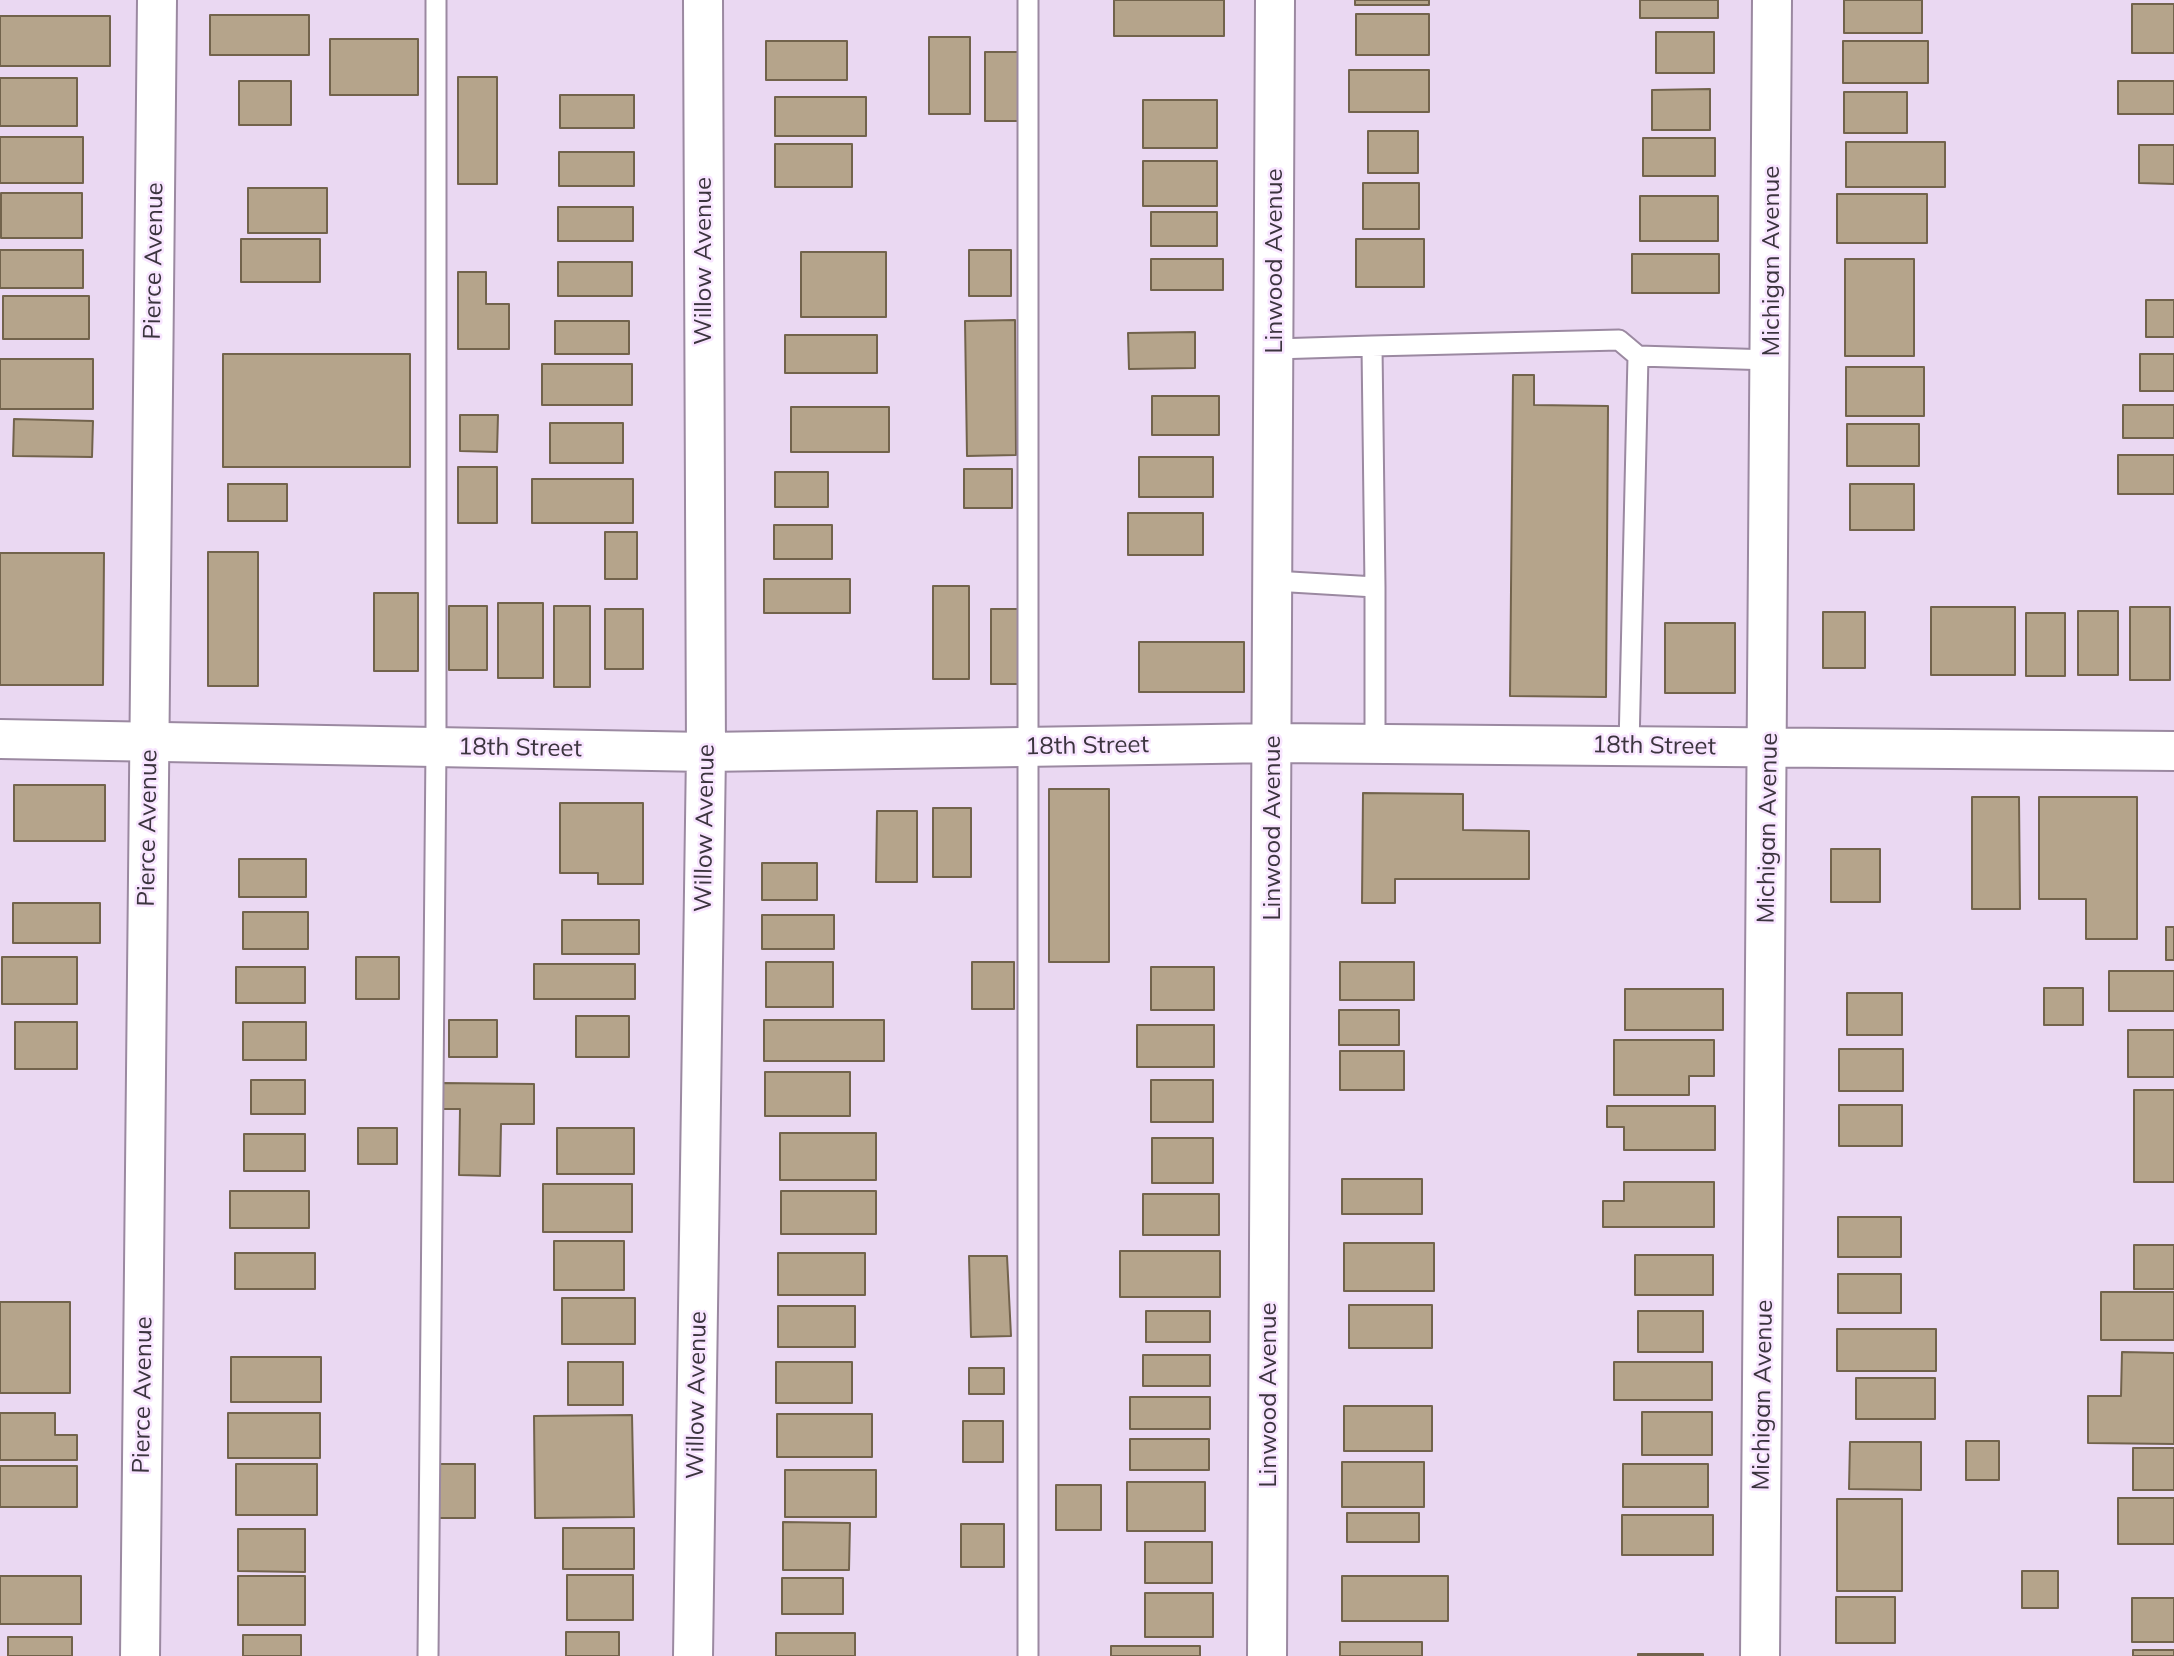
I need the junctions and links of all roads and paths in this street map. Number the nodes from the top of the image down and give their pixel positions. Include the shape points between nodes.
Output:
1 (157, 0) edge
2 (436, 0) edge
3 (703, 0) edge
4 (1028, 0) edge
5 (1275, 0) edge
6 (1772, 0) edge
7 (1372, 346) junction
8 (1275, 349) junction
9 (1639, 356) junction
10 (1772, 360) junction
11 (1274, 582) junction
12 (1375, 587) junction
13 (0, 739) edge
14 (149, 740) junction
15 (1273, 743) junction
16 (1375, 744) junction
17 (436, 746) junction
18 (1629, 746) junction
19 (1030, 747) junction
20 (1769, 748) junction
21 (2174, 751) edge
22 (706, 752) junction
23 (140, 1656) edge
24 (428, 1656) edge
25 (693, 1656) edge
26 (1028, 1656) edge
27 (1267, 1656) edge
28 (1760, 1656) edge

1 - 14 street, Pierce Avenue
2 - 17 lane
3 - 22 street, Willow Avenue
4 - 19 lane
5 - 8 street, Linwood Avenue
6 - 10 street, Michigan Avenue
7 - 8 lane
7 - 9 lane via 1619,340
7 - 12 lane
8 - 11 street, Linwood Avenue
9 - 10 lane
9 - 18 lane
10 - 20 street, Michigan Avenue
11 - 12 lane
11 - 15 street, Linwood Avenue
12 - 16 lane
13 - 14 street, 18th Street
14 - 17 street, 18th Street
14 - 23 street, Pierce Avenue
15 - 16 street, 18th Street
15 - 19 street, 18th Street
15 - 27 street, Linwood Avenue
16 - 18 street, 18th Street
17 - 22 street, 18th Street
17 - 24 lane
18 - 20 street, 18th Street
19 - 22 street, 18th Street
19 - 26 lane
20 - 21 street, 18th Street
20 - 28 street, Michigan Avenue
22 - 25 street, Willow Avenue

